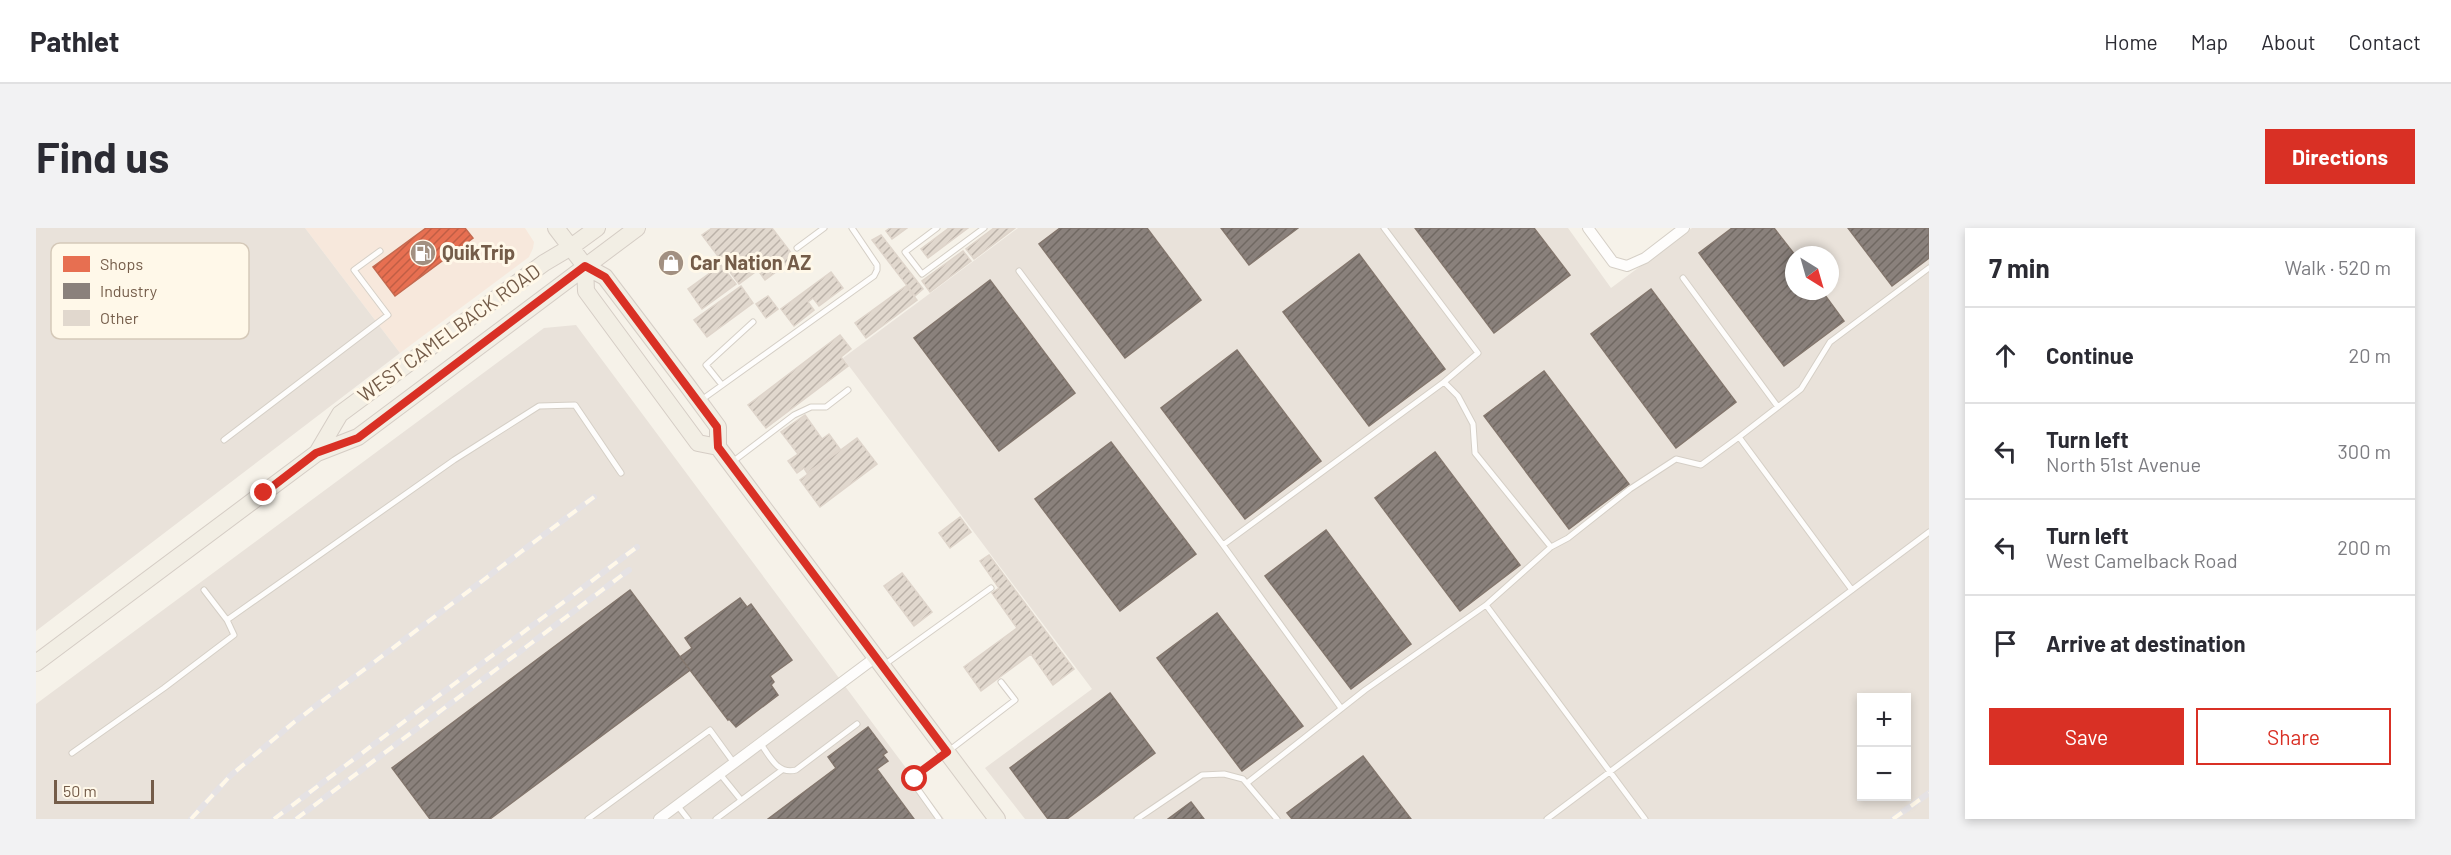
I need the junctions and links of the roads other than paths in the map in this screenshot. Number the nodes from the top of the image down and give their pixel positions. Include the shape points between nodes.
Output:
1 (556, 228) edge
2 (597, 228) edge
3 (637, 228) edge
4 (824, 228) edge
5 (852, 228) edge
6 (937, 228) edge
7 (984, 228) edge
8 (1384, 228) edge
9 (1588, 228) edge
10 (1684, 228) edge
11 (571, 248) junction
12 (797, 248) dead end
13 (380, 251) dead end
14 (585, 266) junction
15 (1929, 267) edge
16 (1019, 271) dead end
17 (1683, 278) dead end
18 (753, 322) dead end
19 (1444, 382) junction
20 (722, 385) junction
21 (848, 390) dead end
22 (699, 402) junction
23 (1778, 407) junction
24 (1739, 437) junction
25 (224, 440) dead end
26 (718, 447) junction
27 (316, 453) junction
28 (730, 464) junction
29 (621, 473) dead end
30 (1929, 532) edge
31 (1223, 545) junction
32 (1551, 547) junction
33 (991, 588) dead end
34 (204, 590) dead end
35 (1852, 590) junction
36 (1486, 605) junction
37 (227, 620) junction
38 (879, 661) junction
39 (36, 663) edge
40 (1001, 682) dead end
41 (1341, 708) junction
42 (857, 724) dead end
43 (760, 743) junction
44 (947, 752) junction
45 (72, 753) dead end
46 (734, 763) junction
47 (782, 770) junction
48 (1610, 771) junction
49 (720, 774) junction
50 (1247, 783) junction
51 (741, 800) junction
52 (677, 805) junction
53 (588, 819) edge
54 (659, 819) edge
55 (688, 819) edge
56 (716, 819) edge
57 (939, 819) edge
58 (997, 819) edge
59 (1137, 819) edge
60 (1277, 819) edge
61 (1546, 819) edge
62 (1645, 819) edge

1 - 11 main road
2 - 11 main road, WEST CAMELBACK ROAD
3 - 14 main road, WEST CAMELBACK ROAD
4 - 12 lane
5 - 20 lane via 877,265 874,276
6 - 7 lane via 905,252 922,274
8 - 19 lane via 1478,353
9 - 10 street via 1613,262 1627,266 1645,258
11 - 14 main road
11 - 27 main road, WEST CAMELBACK ROAD via 544,263 340,414
13 - 25 lane via 354,270 388,315
14 - 22 main road via 605,277
14 - 26 main road via 586,291 592,300 698,443
14 - 27 main road, WEST CAMELBACK ROAD via 358,438
15 - 23 lane via 1830,342 1801,389
16 - 31 lane
17 - 23 lane
18 - 20 lane via 706,365
19 - 31 lane
19 - 32 lane via 1458,396 1473,424 1475,453
20 - 22 lane
21 - 28 lane via 826,407 811,407 794,415
22 - 26 main road via 717,427
23 - 24 lane
24 - 32 lane via 1701,465 1676,459
24 - 35 lane
26 - 28 main road
27 - 39 main road, WEST CAMELBACK ROAD
28 - 38 main road
29 - 37 lane via 575,405 539,406 454,460
30 - 35 lane
31 - 41 lane
32 - 36 lane
33 - 38 lane
34 - 37 lane
35 - 48 lane
36 - 41 lane
36 - 48 lane
37 - 45 lane via 234,635
38 - 43 street
38 - 44 main road
40 - 44 lane via 1015,700
41 - 50 lane
42 - 47 lane via 796,770
43 - 46 street
43 - 47 lane
44 - 57 lane via 915,779
44 - 58 main road
46 - 49 street
46 - 53 lane via 710,730
47 - 51 lane
48 - 61 lane
48 - 62 lane
49 - 51 lane
49 - 52 street
50 - 59 lane via 1243,778 1224,774 1202,775
50 - 60 lane
51 - 56 lane
52 - 54 street
52 - 55 lane

